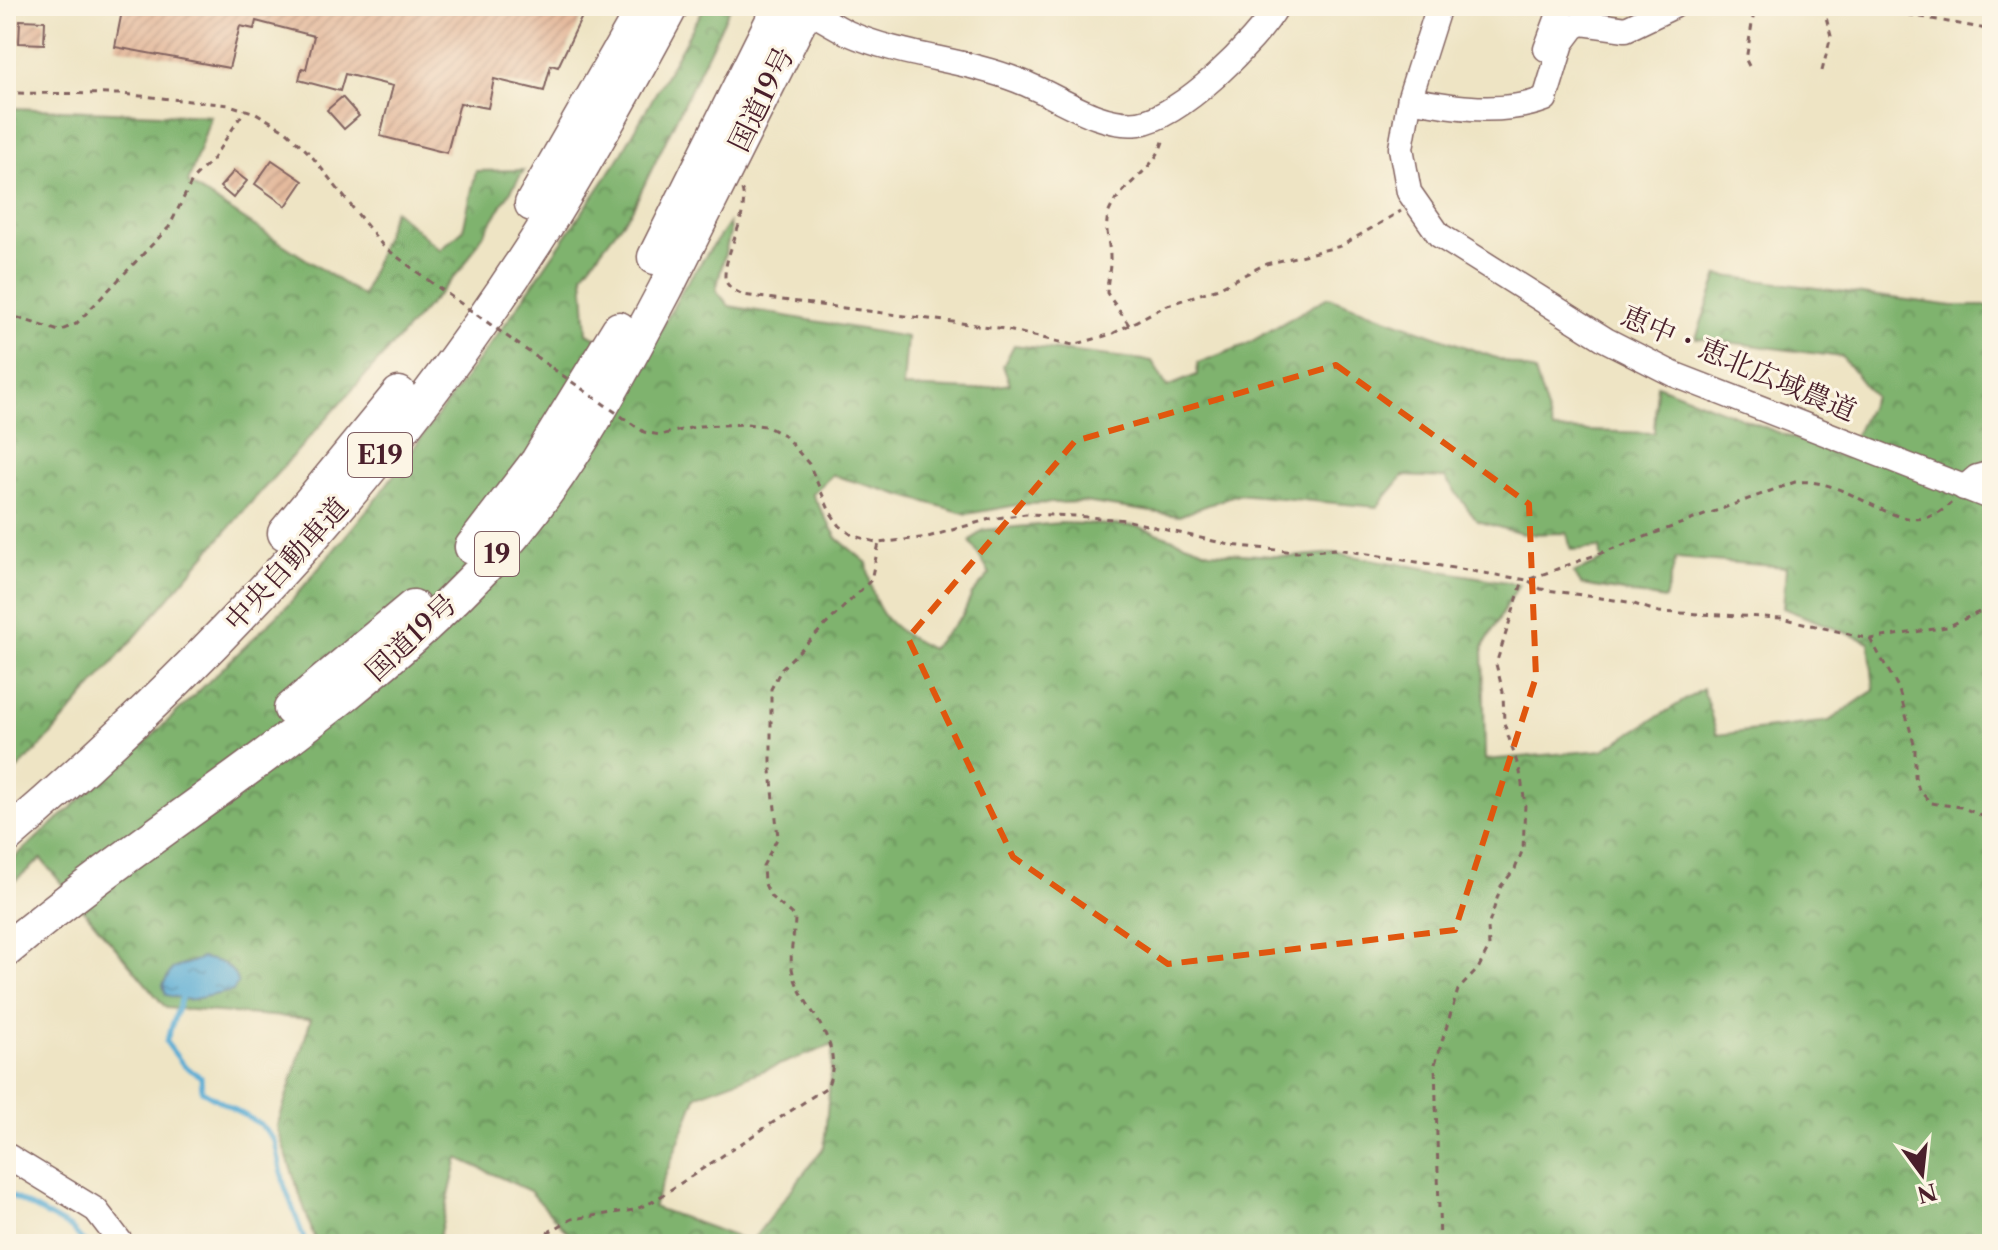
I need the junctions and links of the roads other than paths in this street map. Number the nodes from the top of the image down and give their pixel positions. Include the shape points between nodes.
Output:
1 (645, 6) edge
2 (671, 6) edge
3 (1277, 6) edge
4 (1439, 6) edge
5 (1562, 6) edge
6 (1674, 6) edge
7 (797, 7) edge
8 (1410, 99) junction
9 (1535, 103) junction
10 (1992, 473) edge
11 (1964, 488) junction
12 (1992, 498) edge
13 (6, 808) edge
14 (6, 837) edge
15 (6, 923) edge
16 (6, 950) edge
17 (6, 1155) edge
18 (122, 1244) edge

1 - 13 highway, 中央自動車道 / E19 via 534,202 418,371 270,551 196,630 77,747
2 - 14 highway, 中央自動車道 / E19 via 554,213 492,306 367,472 214,644 94,762
3 - 7 street via 1255,37 1189,97 1158,118 1130,123 1093,115 1009,77 850,34
4 - 8 street, 恵中・恵北広域農道
5 - 9 street via 1533,81
6 - 9 street via 1626,29 1582,23 1574,27 1562,43 1545,99
7 - 15 highway, 国道19号 / 19 via 605,356 484,533 398,622 336,673
7 - 16 highway, 国道19号 / 19 via 721,180 602,412 487,566 374,673
8 - 9 street via 1489,110
8 - 11 street, 恵中・恵北広域農道 via 1401,162 1414,203 1452,246 1606,340 1673,374
10 - 11 street
11 - 12 street, 恵中・恵北広域農道
17 - 18 street via 96,1210

